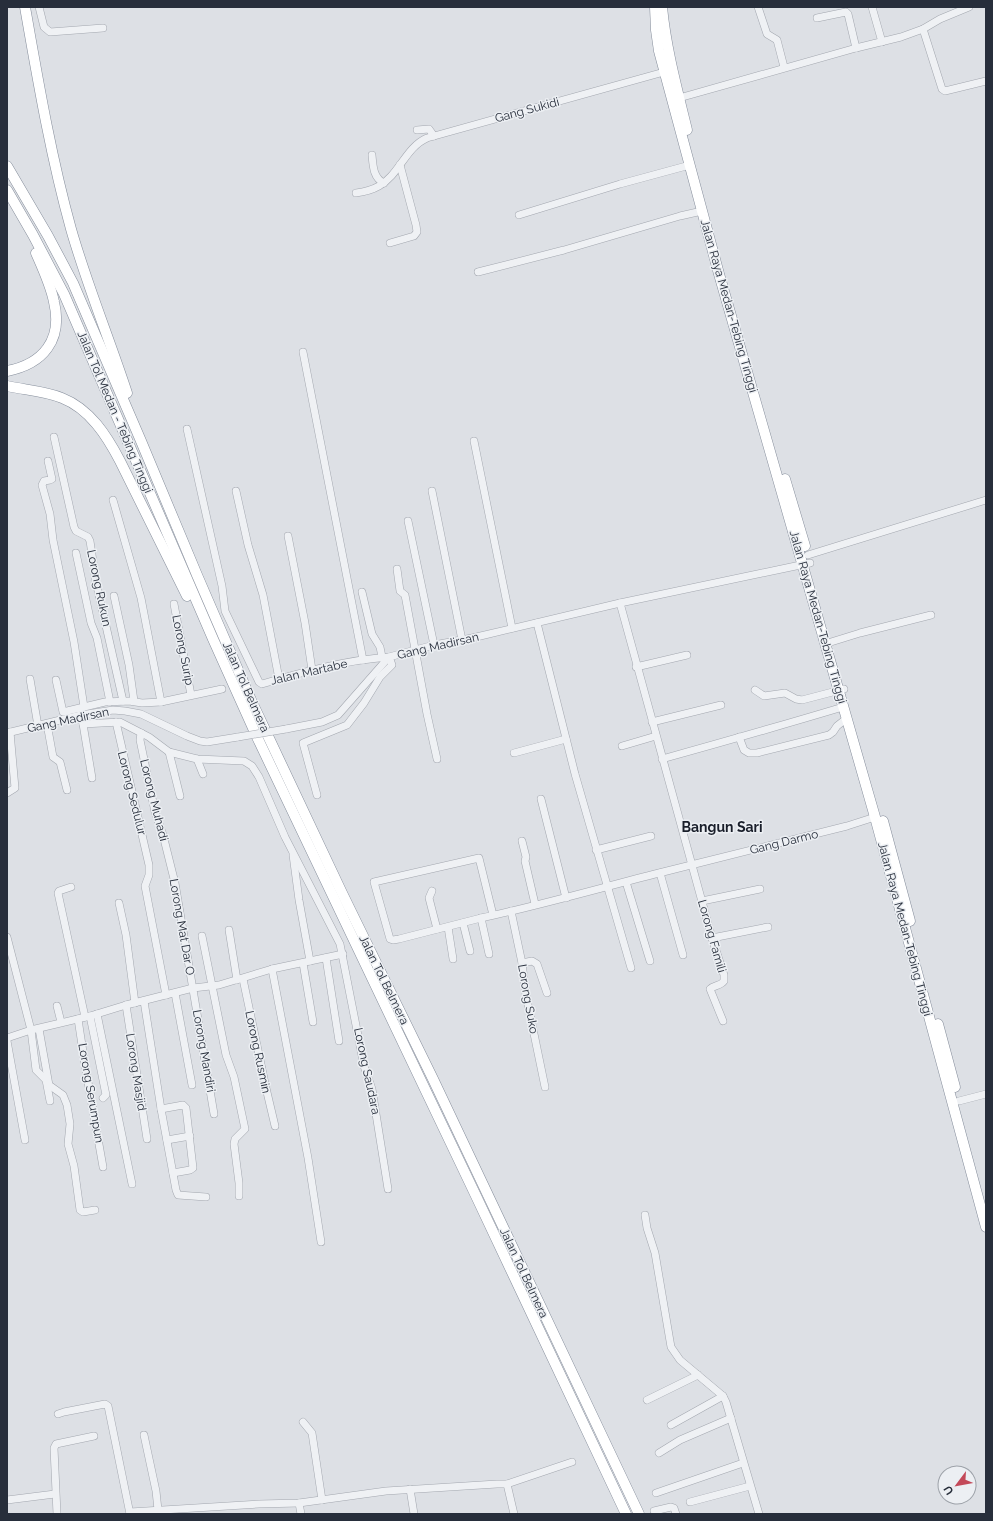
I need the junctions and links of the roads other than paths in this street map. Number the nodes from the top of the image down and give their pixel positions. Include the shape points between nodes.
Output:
1 (25, 7) edge
2 (39, 7) edge
3 (654, 7) edge
4 (662, 7) edge
5 (758, 7) edge
6 (872, 7) edge
7 (969, 7) edge
8 (816, 18) dead end
9 (103, 28) dead end
10 (923, 29) junction
11 (882, 42) junction
12 (856, 48) junction
13 (784, 67) junction
14 (664, 72) junction
15 (986, 81) edge
16 (679, 98) junction
17 (417, 130) dead end
18 (434, 136) junction
19 (372, 155) dead end
20 (400, 165) junction
21 (7, 166) edge
22 (690, 166) junction
23 (384, 183) junction
24 (7, 191) edge
25 (356, 193) dead end
26 (702, 211) junction
27 (519, 215) dead end
28 (390, 243) dead end
29 (478, 272) dead end
30 (303, 352) dead end
31 (7, 371) edge
32 (7, 386) edge
33 (187, 429) dead end
34 (54, 436) dead end
35 (141, 441) junction
36 (474, 441) dead end
37 (48, 461) dead end
38 (236, 490) dead end
39 (432, 491) dead end
40 (113, 500) dead end
41 (986, 500) edge
42 (408, 521) dead end
43 (288, 536) dead end
44 (76, 553) dead end
45 (807, 561) junction
46 (397, 569) dead end
47 (362, 592) dead end
48 (114, 596) dead end
49 (620, 603) junction
50 (174, 604) dead end
51 (932, 615) dead end
52 (537, 623) junction
53 (512, 628) junction
54 (213, 639) junction
55 (462, 640) junction
56 (831, 642) junction
57 (434, 645) junction
58 (415, 650) junction
59 (687, 655) dead end
60 (382, 657) junction
61 (389, 657) junction
62 (363, 660) junction
63 (636, 667) junction
64 (312, 670) junction
65 (30, 679) dead end
66 (279, 679) junction
67 (56, 680) dead end
68 (222, 689) dead end
69 (841, 689) junction
70 (755, 690) dead end
71 (192, 695) junction
72 (123, 701) junction
73 (134, 701) junction
74 (110, 702) junction
75 (160, 702) junction
76 (720, 705) dead end
77 (84, 707) junction
78 (843, 707) junction
79 (80, 715) junction
80 (64, 716) junction
81 (846, 719) junction
82 (116, 722) junction
83 (652, 722) junction
84 (46, 724) junction
85 (83, 724) junction
86 (38, 726) junction
87 (8, 732) edge
88 (141, 732) junction
89 (656, 736) junction
90 (739, 737) junction
91 (566, 739) junction
92 (622, 746) dead end
93 (169, 752) junction
94 (514, 753) dead end
95 (662, 759) junction
96 (197, 760) junction
97 (437, 760) dead end
98 (203, 774) dead end
99 (92, 778) dead end
100 (67, 790) dead end
101 (7, 793) edge
102 (316, 795) dead end
103 (180, 796) dead end
104 (541, 799) dead end
105 (875, 818) junction
106 (651, 836) dead end
107 (522, 841) dead end
108 (596, 850) junction
109 (292, 852) junction
110 (692, 865) junction
111 (171, 867) joint
112 (660, 873) junction
113 (626, 882) junction
114 (71, 887) dead end
115 (607, 887) junction
116 (760, 889) dead end
117 (432, 890) dead end
118 (566, 898) junction
119 (702, 901) junction
120 (119, 903) dead end
121 (535, 904) junction
122 (511, 911) junction
123 (493, 915) junction
124 (481, 918) junction
125 (463, 923) junction
126 (448, 927) junction
127 (768, 927) dead end
128 (438, 929) junction
129 (229, 930) dead end
130 (202, 936) dead end
131 (7, 937) edge
132 (712, 938) junction
133 (470, 951) dead end
134 (343, 954) junction
135 (489, 954) dead end
136 (683, 955) dead end
137 (326, 958) junction
138 (454, 959) dead end
139 (650, 961) dead end
140 (306, 962) junction
141 (522, 963) junction
142 (631, 968) dead end
143 (272, 969) junction
144 (240, 979) junction
145 (212, 986) junction
146 (194, 988) junction
147 (175, 993) junction
148 (547, 993) dead end
149 (166, 996) junction
150 (144, 1001) junction
151 (135, 1003) junction
152 (126, 1005) junction
153 (57, 1006) dead end
154 (88, 1016) junction
155 (723, 1021) dead end
156 (61, 1022) junction
157 (313, 1022) dead end
158 (39, 1029) junction
159 (31, 1030) junction
160 (7, 1038) edge
161 (7, 1041) edge
162 (339, 1041) dead end
163 (192, 1085) dead end
164 (545, 1087) dead end
165 (986, 1094) edge
166 (103, 1098) dead end
167 (50, 1101) dead end
168 (959, 1101) junction
169 (161, 1109) junction
170 (214, 1114) dead end
171 (275, 1126) dead end
172 (190, 1136) junction
173 (25, 1140) dead end
174 (147, 1140) dead end
175 (167, 1140) junction
176 (103, 1167) dead end
177 (173, 1173) junction
178 (132, 1184) dead end
179 (388, 1189) dead end
180 (239, 1196) dead end
181 (206, 1197) dead end
182 (986, 1203) edge
183 (95, 1210) dead end
184 (645, 1215) dead end
185 (986, 1227) edge
186 (321, 1242) dead end
187 (698, 1375) junction
188 (722, 1396) junction
189 (647, 1400) dead end
190 (58, 1414) dead end
191 (731, 1418) junction
192 (303, 1422) dead end
193 (671, 1425) dead end
194 (144, 1435) dead end
195 (94, 1436) dead end
196 (659, 1453) dead end
197 (572, 1462) dead end
198 (744, 1463) junction
199 (507, 1484) junction
200 (750, 1486) junction
201 (410, 1489) junction
202 (656, 1493) dead end
203 (55, 1494) junction
204 (7, 1500) edge
205 (322, 1500) junction
206 (690, 1502) dead end
207 (299, 1503) junction
208 (158, 1510) junction
209 (654, 1511) dead end
210 (130, 1513) edge
211 (57, 1514) edge
212 (301, 1514) edge
213 (414, 1514) edge
214 (514, 1514) edge
215 (626, 1514) edge
216 (639, 1514) edge
217 (676, 1514) edge
218 (759, 1514) edge

1 - 35 highway via 48,130 71,229 125,386
2 - 9 street via 44,27 50,32
3 - 14 highway, Jalan Raya Medan-Tebing Tinggi
4 - 16 highway, Jalan Raya Medan-Tebing Tinggi via 671,70
5 - 13 street via 767,34 777,40
6 - 11 street
7 - 10 street
8 - 12 street via 846,12
10 - 11 street
10 - 15 street via 942,89 952,90
11 - 12 street
12 - 13 street
13 - 16 street
14 - 18 street, Gang Sukidi
14 - 22 highway, Jalan Raya Medan-Tebing Tinggi
16 - 45 highway, Jalan Raya Medan-Tebing Tinggi
17 - 18 street via 429,129
18 - 20 street, Gang Sukidi via 421,141
19 - 23 street via 376,176
20 - 23 street, Gang Sukidi
20 - 28 street via 417,232 414,236
21 - 35 highway, Jalan Tol Medan - Tebing Tinggi via 73,283
22 - 26 highway, Jalan Raya Medan-Tebing Tinggi
22 - 27 street
23 - 25 street
24 - 31 highway via 48,282 56,315 53,338 42,356 26,366
24 - 54 highway, Jalan Tol Medan - Tebing Tinggi via 64,294
26 - 29 street
26 - 45 highway, Jalan Raya Medan-Tebing Tinggi
30 - 62 street
32 - 54 highway via 61,398 82,410 96,423 117,454 191,604
33 - 66 street, Jalan Martabe via 222,586 225,611 260,682 262,684
34 - 72 street, Lorong Rukun via 74,527 90,541 96,582
35 - 216 highway, Jalan Tol Belmera via 254,706
36 - 53 street
37 - 77 street via 52,479 44,481 42,485 50,514
38 - 66 street via 263,595
39 - 55 street
40 - 75 street via 141,598
41 - 45 street, Gang Madirsan
42 - 57 street
43 - 64 street
44 - 74 street
45 - 49 street, Gang Madirsan
45 - 56 highway, Jalan Raya Medan-Tebing Tinggi
45 - 69 highway, Jalan Raya Medan-Tebing Tinggi
46 - 58 street via 400,591 405,595
47 - 60 street via 372,634 380,647
48 - 73 street
49 - 52 street, Gang Madirsan
49 - 63 street, Lorong Famili
50 - 71 street, Lorong Surip
51 - 56 street
52 - 53 street, Gang Madirsan
52 - 91 street
53 - 55 street, Gang Madirsan
54 - 215 highway, Jalan Tol Belmera via 257,737
55 - 57 street, Gang Madirsan
56 - 69 highway, Jalan Raya Medan-Tebing Tinggi
57 - 58 street, Gang Madirsan
58 - 61 street, Gang Madirsan
58 - 97 street
59 - 63 street
60 - 61 street, Jalan Martabe
60 - 62 street, Jalan Martabe
61 - 79 street, Gang Madirsan, bridge via 338,715 322,722 286,729 207,742 187,736 141,714 113,710
61 - 102 street via 392,665 380,677 347,725 303,743
62 - 64 street, Jalan Martabe
63 - 83 street, Lorong Famili
64 - 66 street, Jalan Martabe
65 - 86 street
67 - 80 street
68 - 71 street
69 - 70 street via 802,700 785,693 764,696
69 - 78 highway, Jalan Raya Medan-Tebing Tinggi
69 - 168 highway, Jalan Raya Medan-Tebing Tinggi via 888,838
71 - 75 street
72 - 73 street
72 - 74 street
73 - 75 street
74 - 77 street
76 - 83 street
77 - 80 street
78 - 81 highway, Jalan Raya Medan-Tebing Tinggi
78 - 90 street
79 - 80 street, Gang Madirsan
79 - 85 street
80 - 84 street, Gang Madirsan
81 - 90 street via 829,735 757,753 744,750
81 - 105 highway, Jalan Raya Medan-Tebing Tinggi
82 - 85 street
82 - 88 street
82 - 149 street, Lorong Sedulur via 149,864 145,886
83 - 89 street, Lorong Famili
84 - 86 street, Gang Madirsan
84 - 100 street via 53,757 60,762
85 - 99 street
86 - 87 street, Gang Madirsan
87 - 101 street via 15,788
88 - 93 street
88 - 111 street, Lorong Muhadi via 140,740 155,812
89 - 92 street
89 - 95 street, Lorong Famili
90 - 95 street
91 - 94 street
91 - 108 street
93 - 96 street
93 - 103 street
95 - 110 street, Lorong Famili
96 - 98 street
96 - 109 street via 244,761 252,766
104 - 118 street
105 - 110 street, Gang Darmo
105 - 185 highway, Jalan Raya Medan-Tebing Tinggi
106 - 108 street
107 - 121 street
108 - 115 street
109 - 134 street, Lorong Saudara via 320,903
109 - 140 street
110 - 112 street, Gang Darmo
110 - 119 street, Lorong Famili
111 - 146 street, Lorong Mat Dar O
112 - 113 street, Gang Darmo
112 - 136 street
113 - 115 street, Gang Darmo
113 - 139 street
114 - 154 street via 58,893
115 - 118 street, Gang Darmo
115 - 142 street
116 - 119 street
117 - 128 street via 429,898
118 - 121 street, Gang Darmo
119 - 132 street, Lorong Famili
120 - 151 street
121 - 122 street, Gang Darmo
122 - 123 street, Gang Darmo
122 - 141 street, Lorong Suko
123 - 124 street, Gang Darmo
123 - 128 street, Gang Darmo via 479,858 374,882 390,939
124 - 125 street, Gang Darmo
124 - 135 street
125 - 126 street, Gang Darmo
125 - 133 street
126 - 128 street, Gang Darmo
126 - 138 street
127 - 132 street
129 - 144 street, Lorong Rusmin
130 - 145 street
131 - 159 street
132 - 155 street, Lorong Famili via 724,978 722,983 710,989
134 - 137 street
134 - 179 street, Lorong Saudara via 364,1066 372,1089
137 - 140 street
137 - 162 street
140 - 143 street
140 - 157 street
141 - 148 street via 532,961 537,964
141 - 164 street, Lorong Suko
143 - 144 street
143 - 186 street via 308,1158
144 - 145 street
144 - 171 street, Lorong Rusmin
145 - 146 street
145 - 180 street via 245,1129 235,1139 234,1144 240,1184
146 - 147 street
146 - 170 street, Lorong Mandiri
147 - 149 street
147 - 163 street
149 - 150 street
150 - 151 street
150 - 169 street
151 - 152 street
152 - 154 street
152 - 174 street, Lorong Masjid
153 - 156 street
154 - 156 street
154 - 166 street via 106,1095
154 - 176 street, Lorong Serumpun via 85,1065
154 - 178 street
156 - 158 street
158 - 159 street
158 - 183 street via 50,1085 62,1095 67,1105 70,1124 68,1144 74,1166 78,1204 84,1212
159 - 160 street
159 - 167 street via 36,1070 46,1080
161 - 173 street
165 - 168 street
168 - 182 highway, Jalan Raya Medan-Tebing Tinggi
169 - 172 street via 185,1106
169 - 175 street
172 - 175 street
172 - 177 street via 193,1168
175 - 177 street
177 - 181 street via 178,1195
184 - 187 street via 657,1260 671,1347 680,1360
187 - 188 street
187 - 189 street
188 - 191 street
188 - 193 street
190 - 210 street via 105,1404 108,1406
191 - 196 street via 680,1440
191 - 198 street
192 - 205 street via 312,1433
194 - 208 street
195 - 203 street via 56,1444
197 - 199 street
198 - 200 street
198 - 202 street
199 - 201 street
199 - 214 street
200 - 206 street
200 - 218 street
201 - 205 street
201 - 213 street
203 - 204 street
203 - 211 street
205 - 207 street
207 - 208 street
207 - 212 street
208 - 210 street
209 - 217 street via 671,1507

